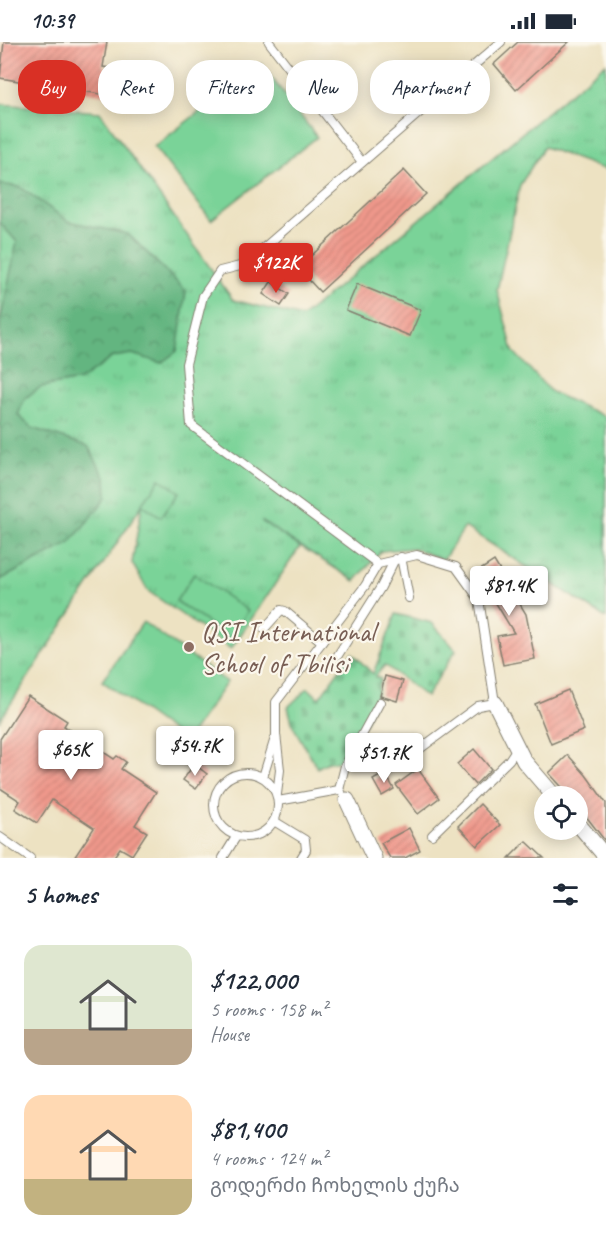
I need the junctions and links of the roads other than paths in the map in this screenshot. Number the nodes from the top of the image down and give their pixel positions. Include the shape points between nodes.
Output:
1 (269, 42) edge
2 (501, 42) edge
3 (363, 162) junction
4 (398, 558) junction
5 (378, 564) junction
6 (409, 598) dead end
7 (264, 629) dead end
8 (322, 642) junction
9 (338, 655) dead end
10 (380, 702) dead end
11 (495, 703) junction
12 (276, 734) junction
13 (517, 747) junction
14 (394, 768) dead end
15 (263, 777) junction
16 (545, 786) edge
17 (343, 795) junction
18 (278, 797) junction
19 (274, 820) junction
20 (432, 835) dead end
21 (588, 836) edge
22 (0, 837) edge
23 (236, 837) junction
24 (606, 857) edge
25 (30, 858) edge
26 (223, 858) edge
27 (301, 858) edge
28 (374, 858) edge

1 - 3 lane
2 - 3 lane
3 - 5 lane via 244,264 220,271 203,296 186,364 191,425
4 - 5 lane
4 - 6 lane
4 - 9 lane
4 - 11 lane via 417,555 456,567 479,600
5 - 8 lane
7 - 8 lane via 280,610 285,611
8 - 12 lane via 276,702
10 - 17 lane via 345,766
11 - 13 street
11 - 14 lane via 478,706
12 - 15 lane
12 - 18 lane
13 - 16 street
13 - 20 lane
15 - 18 lane
15 - 23 lane via 234,775 225,780 214,797 215,816
17 - 18 lane
17 - 28 street
18 - 19 lane
19 - 23 lane via 262,834
19 - 27 lane via 305,840 306,850
21 - 24 street
22 - 25 lane
23 - 26 lane

